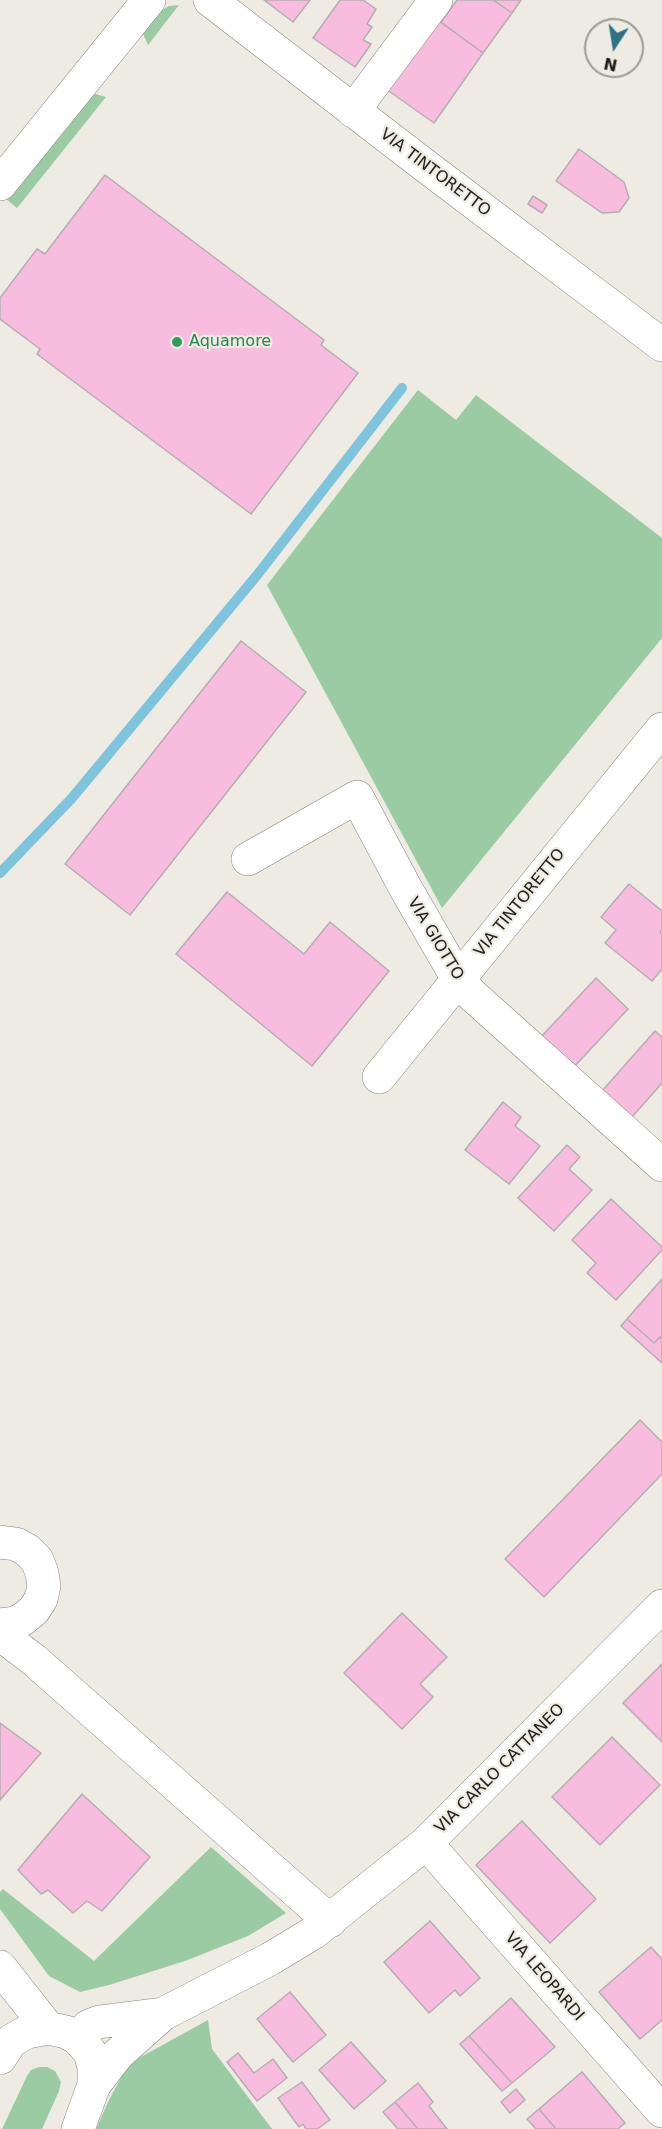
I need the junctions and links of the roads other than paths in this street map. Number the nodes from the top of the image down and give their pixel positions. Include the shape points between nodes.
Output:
1 (149, 0) edge
2 (210, 0) edge
3 (436, 0) edge
4 (353, 111) junction
5 (0, 184) edge
6 (662, 345) edge
7 (662, 729) edge
8 (248, 859) dead end
9 (458, 979) junction
10 (379, 1077) dead end
11 (662, 1165) edge
12 (0, 1542) edge
13 (662, 1606) edge
14 (8, 1626) edge
15 (426, 1844) junction
16 (330, 1921) junction
17 (0, 1967) edge
18 (163, 2014) junction
19 (62, 2033) junction
20 (0, 2058) edge
21 (94, 2085) junction
22 (662, 2111) edge
23 (78, 2129) edge

1 - 5 street
2 - 4 street, VIA TINTORETTO
3 - 4 street
4 - 6 street, VIA TINTORETTO
7 - 9 street, VIA TINTORETTO
8 - 9 street, VIA GIOTTO via 357,798
9 - 10 street, VIA TINTORETTO
9 - 11 street, VIA GIOTTO
12 - 14 street via 15,1544 37,1560 44,1586 34,1610
13 - 15 street, VIA CARLO CATTANEO
14 - 16 street via 25,1632 34,1660
15 - 16 street, VIA CARLO CATTANEO
15 - 22 street, VIA LEOPARDI
16 - 18 street, VIA CARLO CATTANEO via 270,1959
17 - 19 street
18 - 19 street, VIA CARLO CATTANEO via 99,2022
18 - 21 street, VIA CARLO CATTANEO via 118,2054
19 - 20 street, VIA CARLO CATTANEO via 27,2032 11,2041
19 - 21 street via 90,2052
21 - 23 street

